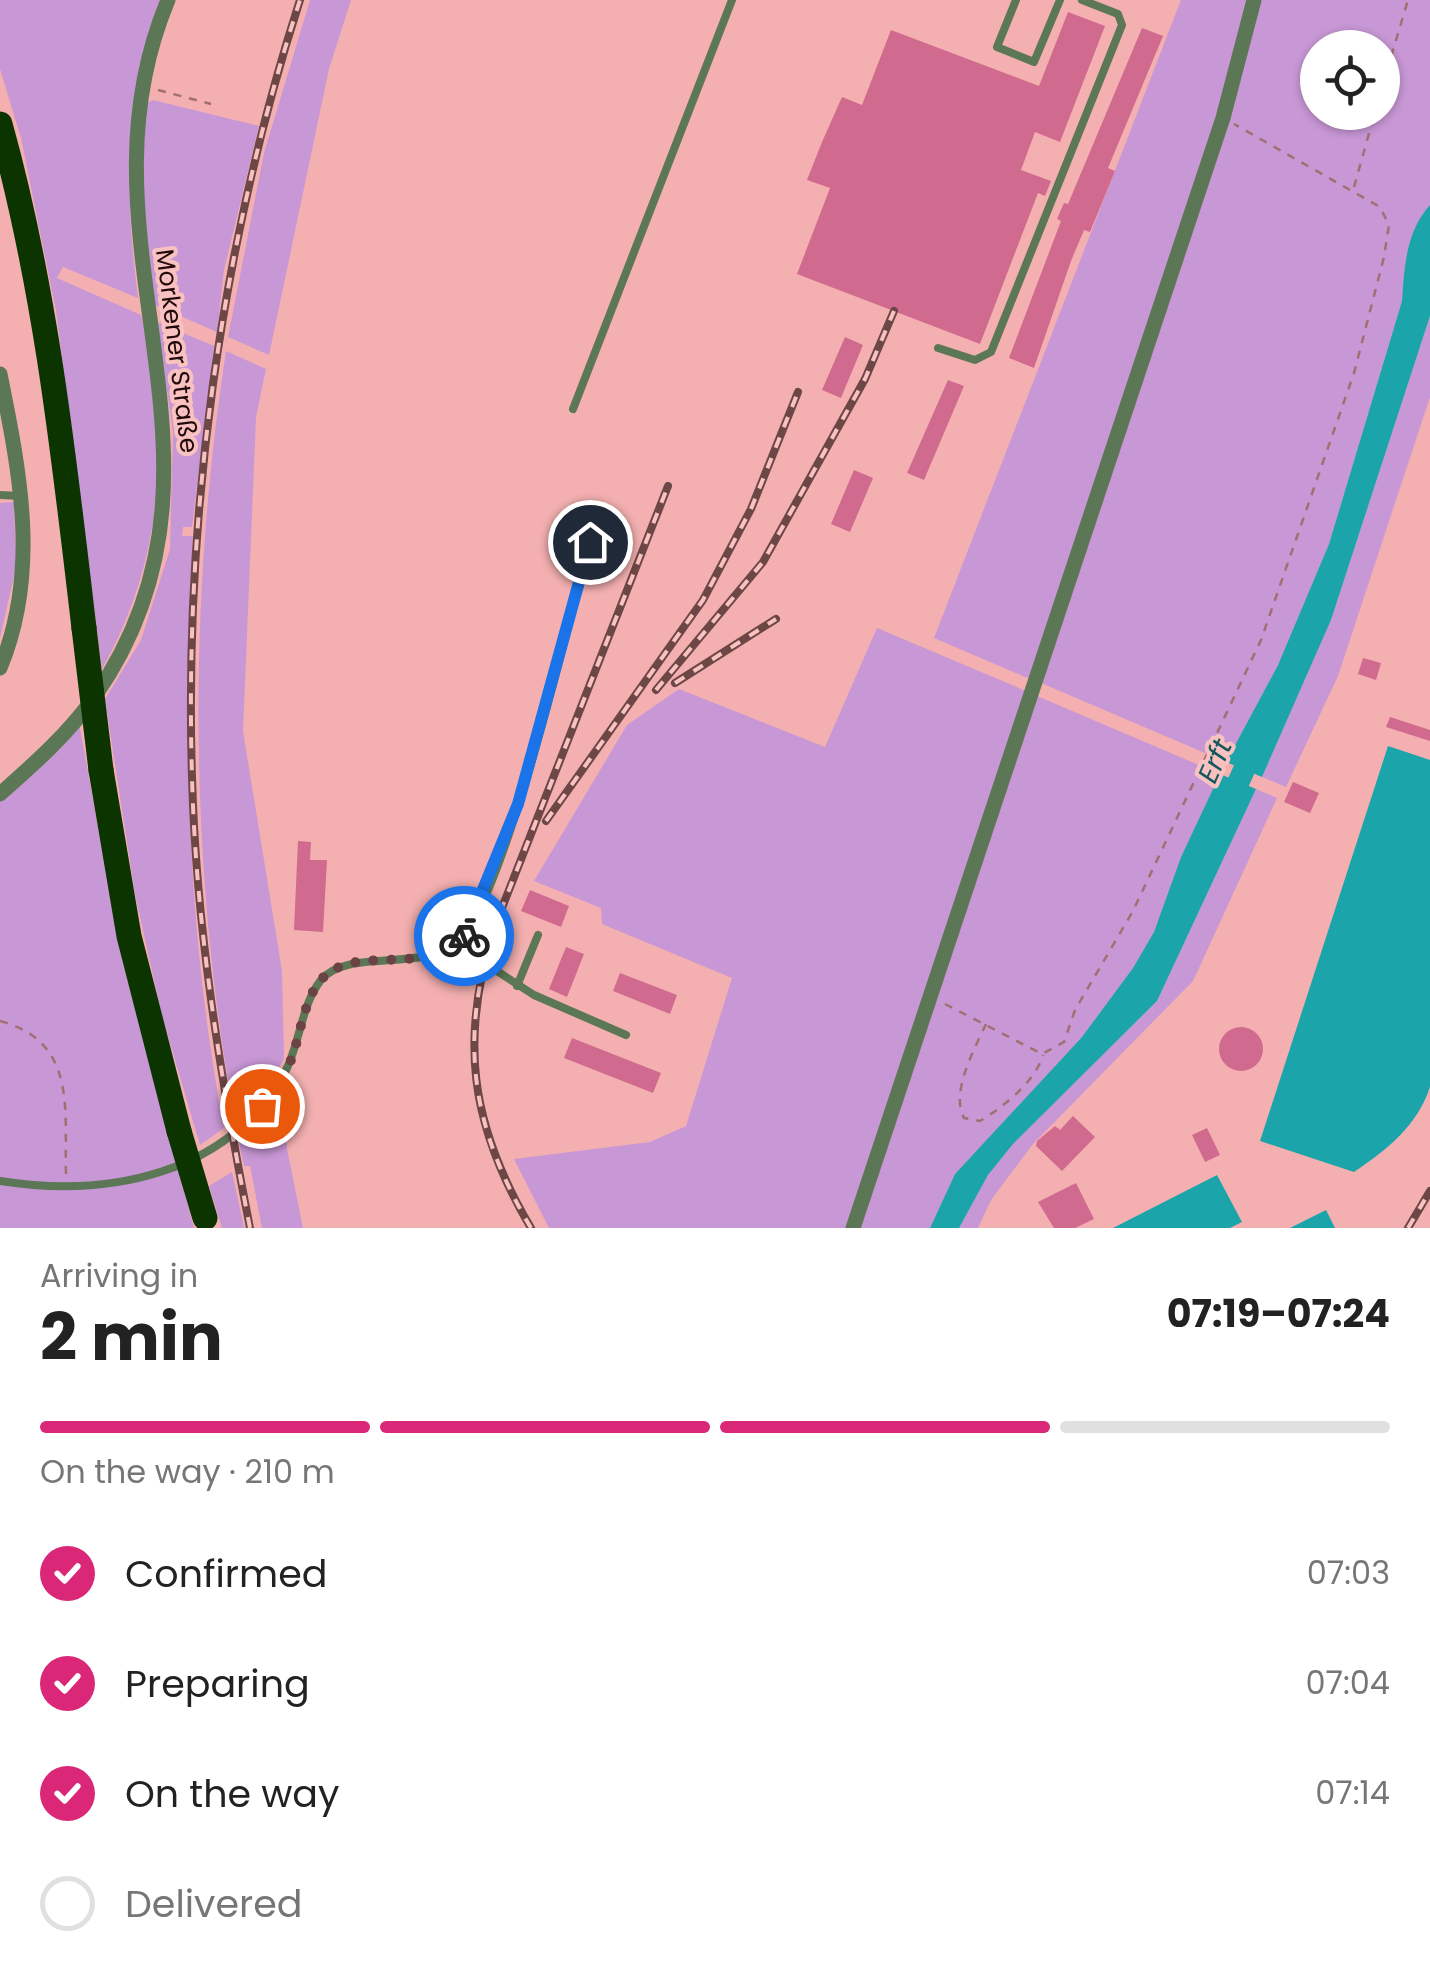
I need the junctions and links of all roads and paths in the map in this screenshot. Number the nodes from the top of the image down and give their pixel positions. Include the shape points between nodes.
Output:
1 (168, 0) edge
2 (732, 0) edge
3 (1016, 0) edge
4 (1060, 0) edge
5 (1082, 0) edge
6 (1254, 0) edge
7 (1408, 0) edge
8 (1399, 30) edge
9 (142, 87) junction
10 (211, 104) dead end
11 (1222, 118) junction
12 (0, 124) edge
13 (1370, 130) edge
14 (1354, 188) junction
15 (938, 348) dead end
16 (0, 374) edge
17 (573, 409) dead end
18 (0, 495) edge
19 (22, 496) junction
20 (590, 542) dead end
21 (0, 668) edge
22 (0, 793) edge
23 (538, 935) dead end
24 (455, 944) junction
25 (516, 986) junction
26 (930, 997) junction
27 (0, 1021) edge
28 (986, 1024) junction
29 (626, 1035) dead end
30 (1042, 1054) junction
31 (0, 1181) edge
32 (66, 1186) junction
33 (206, 1223) edge
34 (853, 1228) edge

1 - 9 street, Morkener Straße
2 - 17 lane
3 - 4 lane via 997,48 1034,62
5 - 15 lane via 1118,14 1121,27 991,352 975,360
6 - 11 street
7 - 8 path
9 - 10 path
9 - 22 street, Morkener Straße via 135,211 163,403 166,499 160,543 142,606 94,697
11 - 14 path
11 - 26 street
12 - 33 main road, bridge via 50,352 102,770 132,948
13 - 14 path
14 - 30 path via 1384,211 1388,234 1354,373 1295,547 1236,698 1133,911 1064,1042
16 - 19 street
18 - 19 lane
19 - 21 street via 22,582
20 - 24 lane via 518,804 473,922
23 - 25 lane
24 - 25 lane
24 - 32 lane via 426,957 344,966 326,975 278,1083 250,1119 208,1152 148,1178
25 - 29 lane
26 - 28 path
26 - 34 street
27 - 32 path via 32,1035 57,1061
28 - 30 path
28 - 30 path via 961,1090 964,1118 980,1121 995,1112 1030,1078
31 - 32 lane

